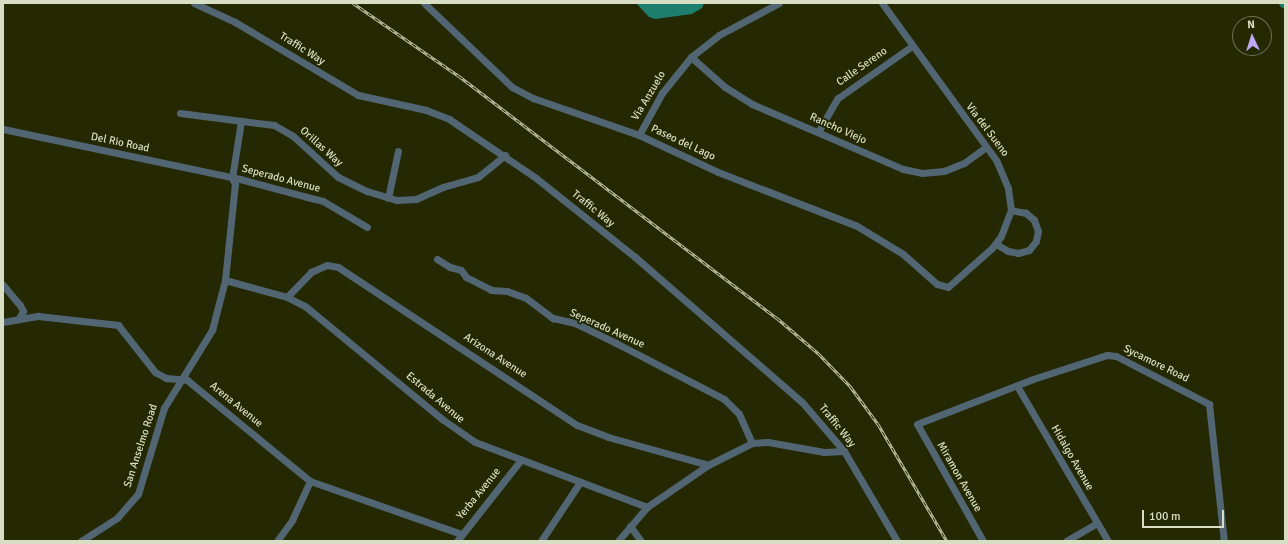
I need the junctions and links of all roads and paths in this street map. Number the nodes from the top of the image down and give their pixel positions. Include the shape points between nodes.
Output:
1 (194, 3) edge
2 (424, 3) edge
3 (779, 3) edge
4 (882, 3) edge
5 (912, 46) junction
6 (691, 57) junction
7 (180, 113) dead end
8 (241, 121) junction
9 (3, 129) edge
10 (818, 132) junction
11 (639, 135) junction
12 (986, 147) junction
13 (398, 151) dead end
14 (505, 155) junction
15 (232, 178) junction
16 (388, 198) junction
17 (1011, 210) junction
18 (367, 227) dead end
19 (996, 244) junction
20 (437, 259) dead end
21 (225, 280) junction
22 (3, 285) edge
23 (287, 297) junction
24 (19, 318) junction
25 (3, 322) edge
26 (180, 378) junction
27 (1017, 386) junction
28 (917, 424) joint
29 (752, 443) junction
30 (844, 451) junction
31 (520, 461) junction
32 (708, 465) junction
33 (310, 481) junction
34 (580, 482) junction
35 (647, 507) junction
36 (1097, 523) junction
37 (630, 526) junction
38 (461, 534) junction
39 (81, 541) edge
40 (277, 541) edge
41 (457, 541) edge
42 (541, 541) edge
43 (618, 541) edge
44 (641, 541) edge
45 (897, 541) edge
46 (983, 541) edge
47 (1066, 541) edge
48 (1108, 541) edge
49 (1224, 541) edge

1 - 14 street, Traffic Way via 236,22 358,95 438,114
2 - 11 street, Paseo del Lago via 512,86 547,104
3 - 6 street, Via Anzuelo via 719,35
4 - 5 street, Via del Sueno
5 - 10 street, Calle Sereno via 838,98
5 - 12 street, Via del Sueno
6 - 10 street, Rancho Viejo via 738,96
6 - 11 street, Via Anzuelo via 662,93
7 - 8 street, Orillas Way
8 - 15 street, San Anselmo Road
8 - 16 street, Orillas Way via 260,121 280,127 329,171 354,186
9 - 15 street, Del Rio Road
10 - 12 street, Rancho Viejo via 903,169 922,173 957,167
11 - 19 street, Paseo del Lago via 718,172 857,226 903,254 944,288 953,285
12 - 17 street, Via del Sueno via 1002,170
13 - 16 street
14 - 16 street, Orillas Way via 498,164 469,181 443,187 416,199
14 - 30 street, Traffic Way via 635,257 780,381 816,416
15 - 18 street, Seperado Avenue via 323,201
15 - 21 street, San Anselmo Road via 235,184
17 - 19 street
17 - 19 street via 1026,213 1034,220 1038,230 1036,241 1029,250 1018,253 1008,252
20 - 29 street, Seperado Avenue via 461,270 466,277 491,290 507,291 526,298 553,318 582,327 724,399 738,414
21 - 23 street, Estrada Avenue
21 - 26 street, San Anselmo Road via 212,330 197,358
22 - 24 street via 23,311
23 - 31 street, Estrada Avenue via 320,317 464,436
23 - 32 street, Arizona Avenue via 310,272 327,265 338,267 577,425 608,438
24 - 25 street, Arena Avenue
24 - 26 street, Arena Avenue via 44,316 118,325 154,372 166,378
26 - 33 street, Arena Avenue via 222,407
26 - 39 street, San Anselmo Road via 159,420 138,494 117,518
27 - 28 street, Sycamore Road
27 - 36 street, Hidalgo Avenue
27 - 49 street, Sycamore Road via 1107,355 1116,356 1204,399 1209,404
28 - 46 street, Miramon Avenue
29 - 30 street via 768,442 824,452
29 - 32 street
30 - 45 street, Traffic Way
31 - 34 street, Estrada Avenue
31 - 38 street, Yerba Avenue
32 - 35 street
33 - 38 street, Arena Avenue
33 - 40 street via 292,520
34 - 35 street, Estrada Avenue
34 - 42 street
35 - 37 street
36 - 47 street
36 - 48 street, Hidalgo Avenue
37 - 43 street
37 - 44 street
38 - 41 street, Yerba Avenue

